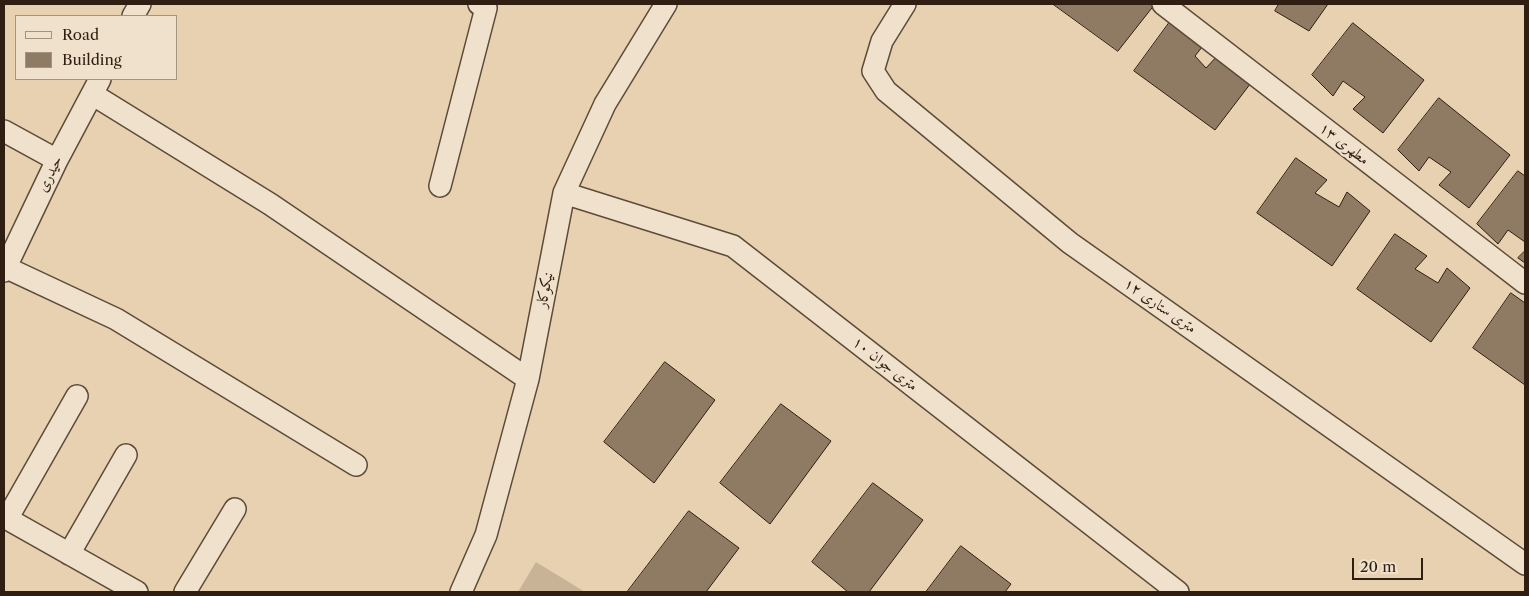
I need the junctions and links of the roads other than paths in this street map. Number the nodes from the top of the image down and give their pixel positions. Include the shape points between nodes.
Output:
1 (140, 4) edge
2 (479, 4) edge
3 (666, 4) edge
4 (905, 4) edge
5 (1164, 4) edge
6 (134, 15) edge
7 (96, 87) edge
8 (4, 131) edge
9 (57, 160) junction
10 (440, 186) dead end
11 (564, 193) junction
12 (5, 269) edge
13 (1525, 284) edge
14 (528, 379) junction
15 (77, 396) dead end
16 (126, 455) dead end
17 (356, 465) dead end
18 (235, 509) dead end
19 (5, 518) edge
20 (69, 554) junction
21 (1525, 564) edge
22 (137, 592) edge
23 (185, 592) edge
24 (461, 592) edge
25 (1178, 592) edge

1 - 6 street
2 - 10 street via 486,8
3 - 11 street, نیکوکار via 604,104
4 - 21 street, ۱۲ متری ستاری via 882,41 873,71 886,91 1070,243
5 - 13 street, مطهری ۱۳
7 - 9 street, حیدری
7 - 14 street
8 - 9 street
9 - 12 street, حیدری
11 - 14 street, نیکوکار
11 - 25 street, ۱۰ متری جوان via 733,246
12 - 17 street via 116,319
14 - 24 street, نیکوکار via 486,535
15 - 19 street
16 - 20 street
18 - 23 street
19 - 20 street
20 - 22 street

